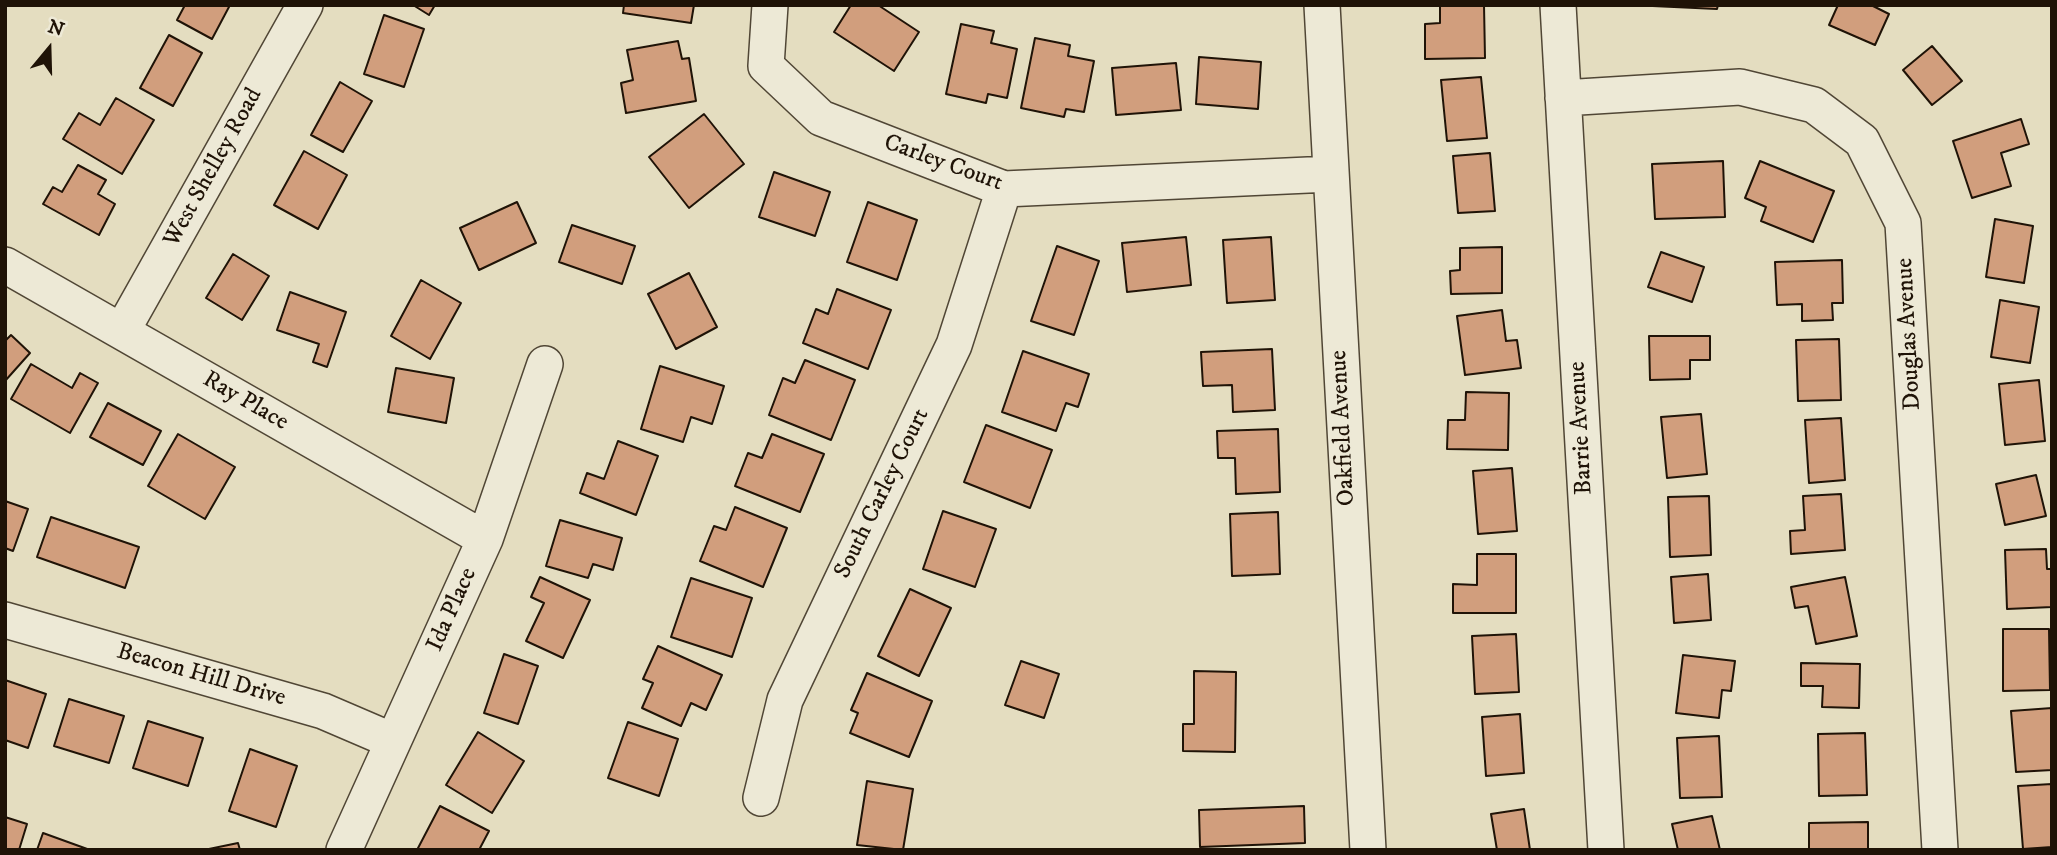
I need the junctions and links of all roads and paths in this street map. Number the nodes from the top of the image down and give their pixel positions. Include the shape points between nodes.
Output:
1 (305, 5) edge
2 (770, 5) edge
3 (1322, 5) edge
4 (1558, 5) edge
5 (1563, 98) junction
6 (1330, 174) junction
7 (1004, 189) junction
8 (5, 265) edge
9 (122, 331) junction
10 (545, 364) dead end
11 (485, 539) junction
12 (5, 620) edge
13 (393, 741) junction
14 (761, 798) dead end
15 (344, 850) edge
16 (1368, 850) edge
17 (1606, 850) edge
18 (1940, 850) edge

1 - 9 street, West Shelley Road
2 - 7 street, Carley Court via 766,66 821,118
3 - 6 street, Oakfield Avenue
4 - 5 street, Barrie Avenue
5 - 17 street, Barrie Avenue
5 - 18 street, Douglas Avenue via 1740,88 1814,104 1862,141 1903,223
6 - 7 street, Carley Court
6 - 16 street, Oakfield Avenue
7 - 14 street, South Carley Court via 954,345 785,700
8 - 9 street, Ray Place
9 - 11 street, Ray Place
10 - 11 street, Ida Place
11 - 13 street, Ida Place
12 - 13 street, Beacon Hill Drive via 323,711
13 - 15 street, Ida Place

